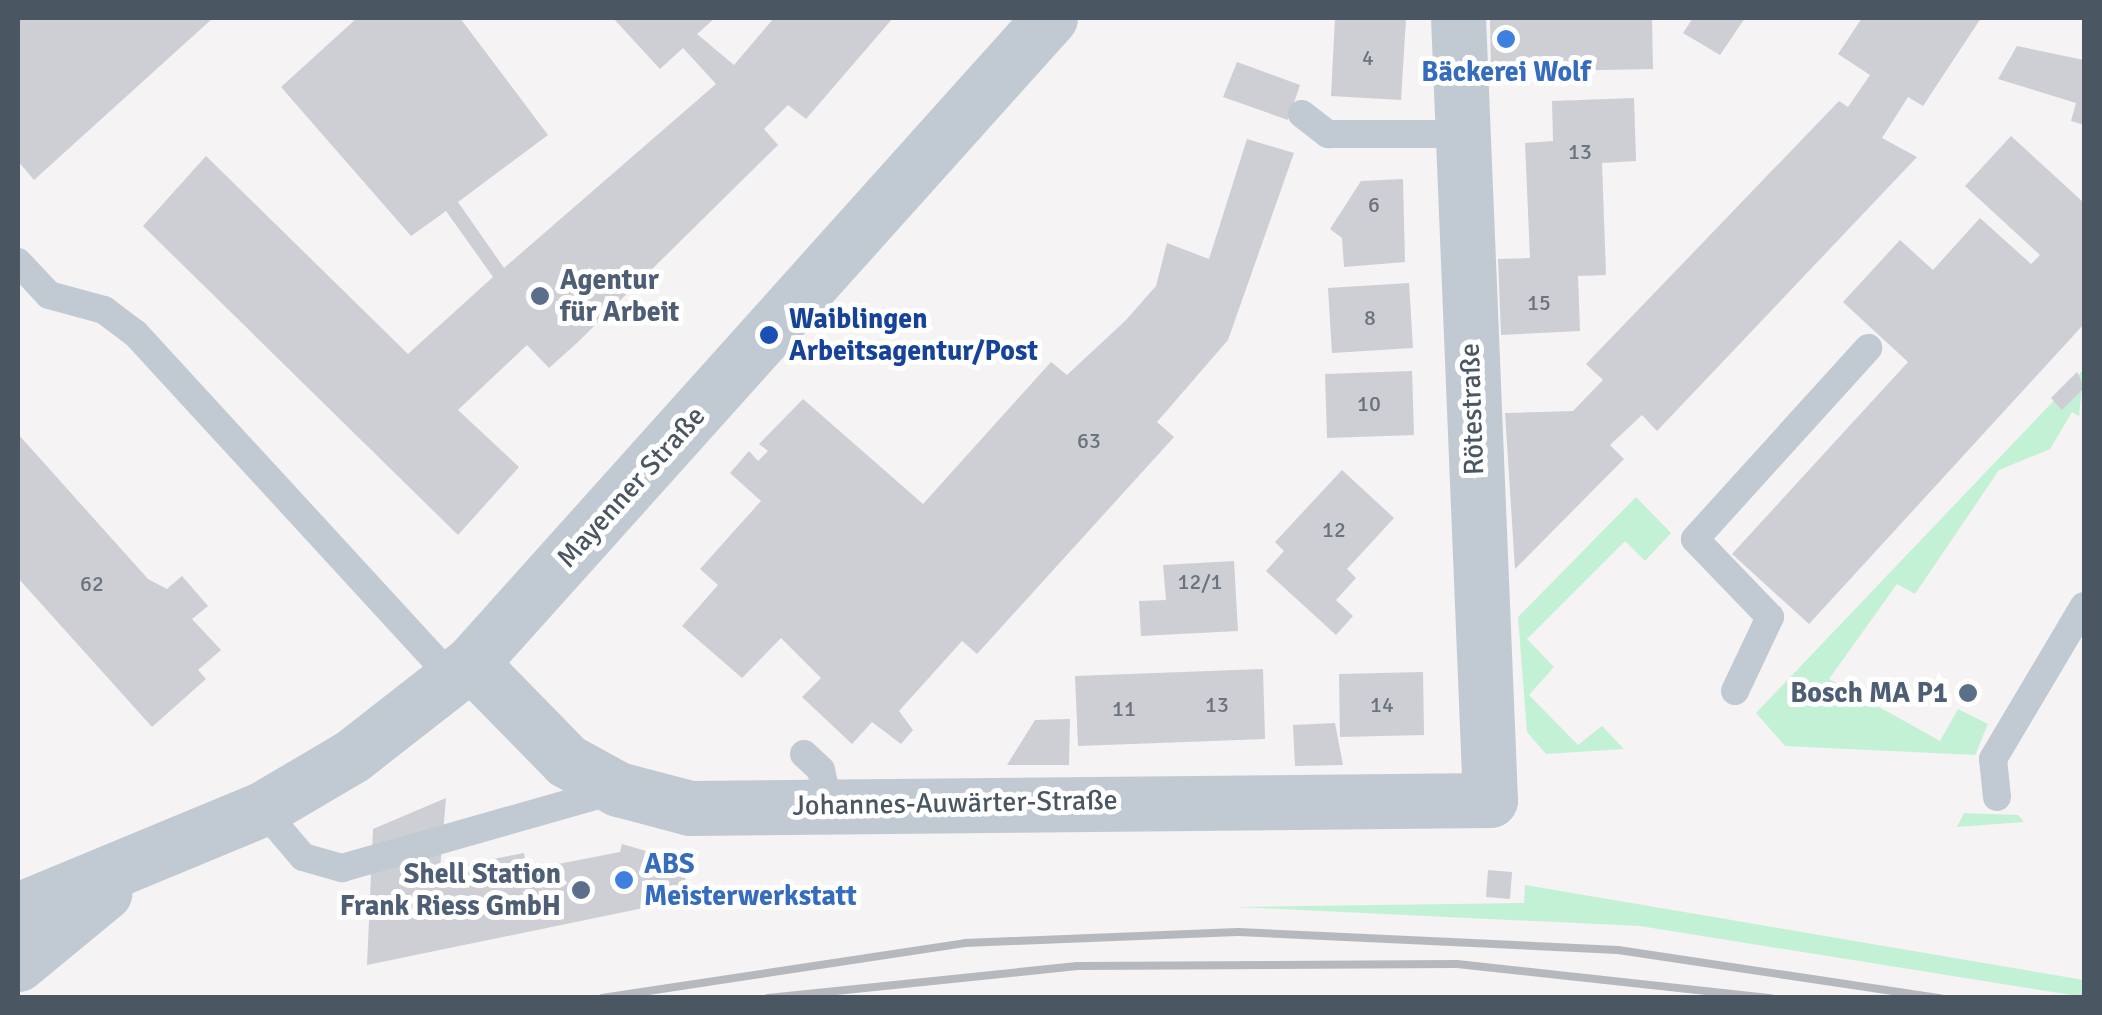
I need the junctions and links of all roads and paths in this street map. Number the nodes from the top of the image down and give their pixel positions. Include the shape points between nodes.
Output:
1 (1050, 18) edge
2 (1458, 18) edge
3 (1302, 114) dead end
4 (1457, 134) junction
5 (18, 262) edge
6 (1868, 348) dead end
7 (2084, 606) edge
8 (462, 671) junction
9 (1735, 691) dead end
10 (804, 754) dead end
11 (618, 788) junction
12 (1997, 797) dead end
13 (1490, 800) joint
14 (830, 807) junction
15 (262, 809) junction
16 (138, 864) junction
17 (18, 910) edge
18 (18, 964) edge

1 - 8 street, Mayenner Straße
2 - 4 street, Rötestraße
3 - 4 lane via 1328,134
4 - 13 street, Rötestraße
5 - 8 lane via 49,295 104,310 135,333
6 - 9 lane via 1695,539 1770,617
7 - 12 lane via 1993,758
8 - 11 street, Johannes-Auwärter-Straße via 567,761
8 - 15 street, Mayenner Straße via 352,756
10 - 14 lane via 821,770
11 - 14 street, Johannes-Auwärter-Straße via 690,808
11 - 15 lane via 342,868 303,857
13 - 14 street, Johannes-Auwärter-Straße
15 - 16 street, Mayenner Straße
16 - 17 street, Mayenner Straße
16 - 18 street, Mayenner Straße

